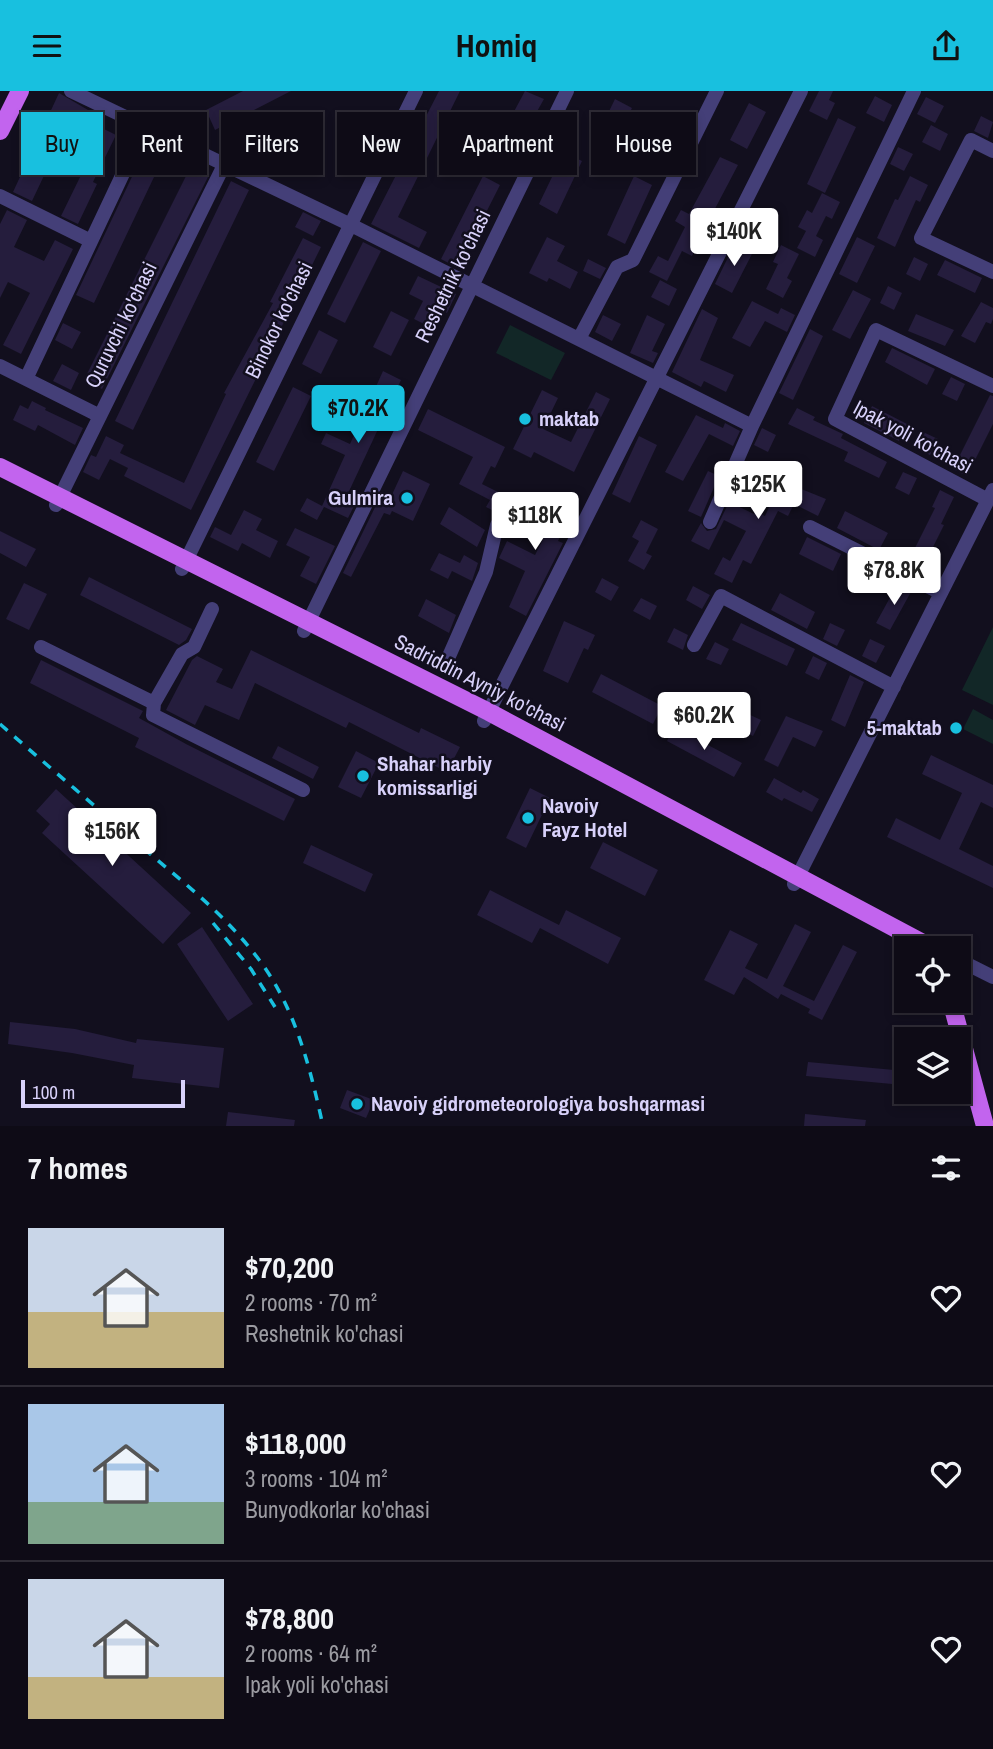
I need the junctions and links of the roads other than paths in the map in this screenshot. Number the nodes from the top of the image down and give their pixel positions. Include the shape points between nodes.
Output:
1 (8, 91) edge
2 (20, 91) edge
3 (71, 91) edge
4 (416, 91) edge
5 (567, 91) edge
6 (717, 91) edge
7 (801, 91) edge
8 (914, 91) edge
9 (0, 107) edge
10 (117, 113) edge
11 (0, 131) edge
12 (993, 151) edge
13 (221, 171) edge
14 (122, 175) edge
15 (245, 175) edge
16 (0, 196) edge
17 (349, 224) junction
18 (91, 241) junction
19 (993, 272) edge
20 (471, 286) junction
21 (580, 337) junction
22 (0, 366) edge
23 (659, 378) junction
24 (26, 379) junction
25 (993, 386) edge
26 (100, 416) junction
27 (752, 426) junction
28 (0, 467) edge
29 (0, 477) edge
30 (990, 495) edge
31 (58, 501) junction
32 (710, 522) dead end
33 (496, 525) dead end
34 (810, 527) dead end
35 (185, 565) junction
36 (941, 593) junction
37 (212, 608) dead end
38 (306, 627) junction
39 (694, 645) dead end
40 (41, 647) dead end
41 (446, 663) dead end
42 (894, 687) junction
43 (154, 703) junction
44 (486, 716) junction
45 (303, 790) dead end
46 (796, 880) junction
47 (908, 936) edge
48 (894, 938) edge
49 (971, 966) edge
50 (993, 977) edge
51 (954, 1013) edge
52 (970, 1104) edge
53 (976, 1126) edge
54 (985, 1126) edge

1 - 9 main road
2 - 11 main road
3 - 10 street
4 - 17 street, Binokor ko'chasi
5 - 20 street, Reshetnik ko'chasi
6 - 21 street via 633,260 617,267
7 - 23 street
8 - 27 street
12 - 19 street via 971,140 921,238
13 - 26 street, Quruvchi ko'chasi
14 - 18 street
15 - 17 street
16 - 18 street
17 - 20 street
17 - 35 street, Binokor ko'chasi
18 - 24 street
20 - 21 street
20 - 38 street, Reshetnik ko'chasi
21 - 23 street
22 - 24 street
23 - 27 street
23 - 44 street
24 - 26 street
25 - 30 street, Ipak yoli ko'chasi via 876,330 835,419
26 - 31 street, Quruvchi ko'chasi
27 - 32 street
28 - 31 main road, Sadriddin Ayniy ko'chasi
29 - 31 main road, Sadriddin Ayniy ko'chasi
30 - 36 street, Ipak yoli ko'chasi
31 - 35 main road, Sadriddin Ayniy ko'chasi
33 - 41 street via 486,572
34 - 36 street
35 - 38 main road, Sadriddin Ayniy ko'chasi
36 - 42 street, Ipak yoli ko'chasi
37 - 43 street via 194,647 182,655
38 - 44 main road, Sadriddin Ayniy ko'chasi
39 - 42 street via 721,596
40 - 43 street
42 - 46 street, Ipak yoli ko'chasi
43 - 45 street via 153,715
44 - 46 main road, Sadriddin Ayniy ko'chasi
46 - 47 main road, Sadriddin Ayniy ko'chasi
46 - 48 main road, Sadriddin Ayniy ko'chasi
49 - 50 street
51 - 54 main road
52 - 53 main road

